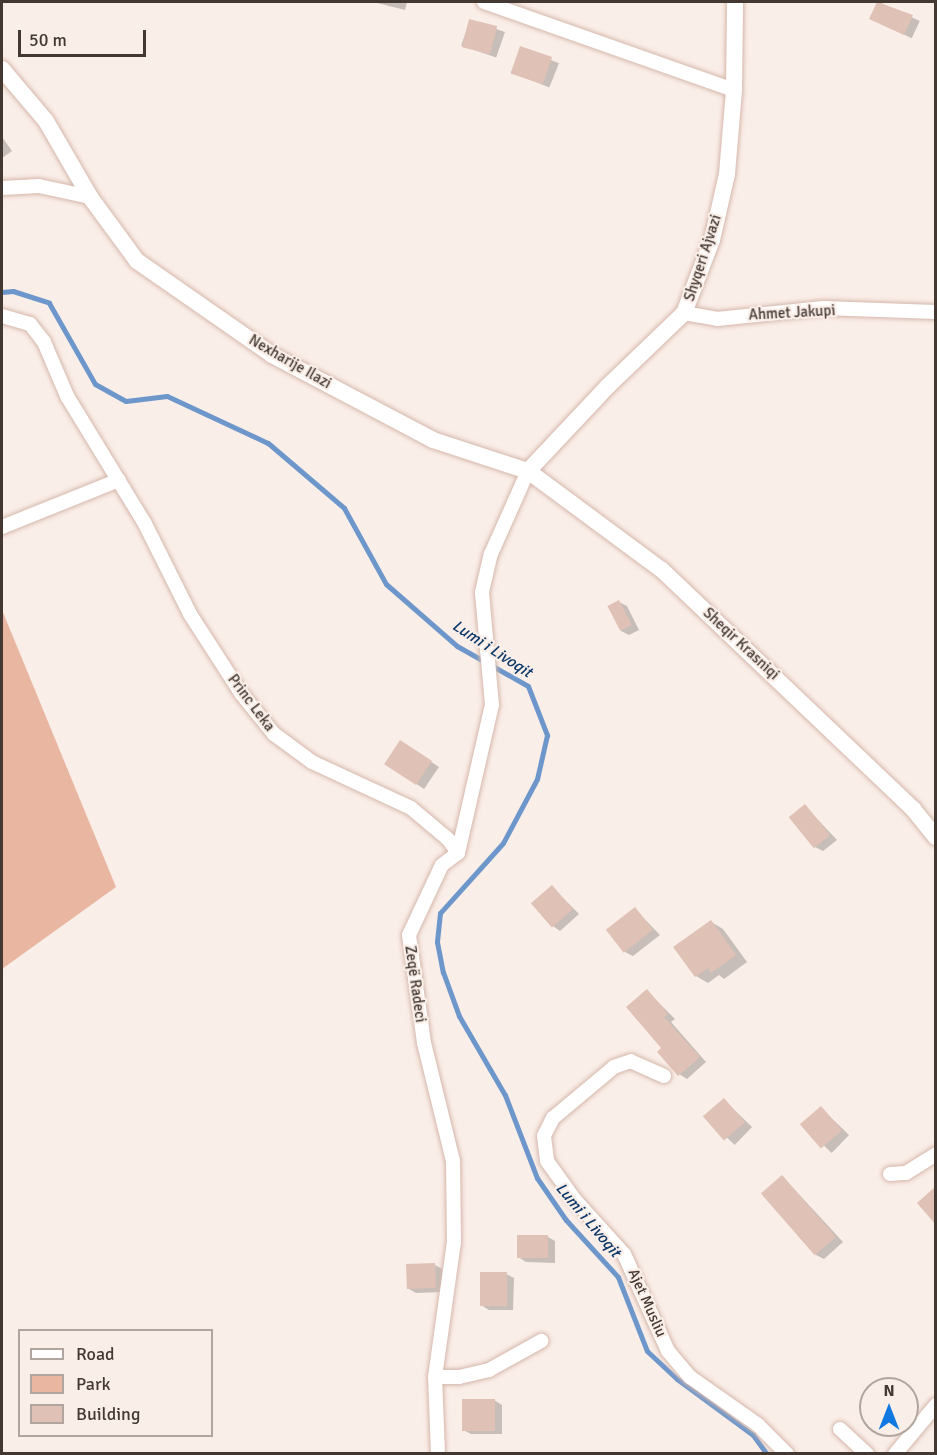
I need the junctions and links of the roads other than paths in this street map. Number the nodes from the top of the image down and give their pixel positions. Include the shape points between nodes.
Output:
1 (484, 2) edge
2 (735, 2) edge
3 (2, 69) edge
4 (734, 90) junction
5 (2, 188) edge
6 (90, 197) junction
7 (936, 312) edge
8 (684, 313) junction
9 (2, 316) edge
10 (528, 471) junction
11 (119, 480) junction
12 (2, 527) edge
13 (936, 837) edge
14 (458, 853) junction
15 (664, 1076) dead end
16 (936, 1154) edge
17 (891, 1174) dead end
18 (541, 1341) dead end
19 (435, 1377) junction
20 (936, 1405) edge
21 (840, 1429) dead end
22 (438, 1454) edge
23 (787, 1454) edge
24 (867, 1454) edge
25 (895, 1454) edge

1 - 4 street
2 - 4 street, Shyqeri Ajvazi
3 - 6 street, Nexharije Ilazi via 46,121
4 - 8 street, Shyqeri Ajvazi via 727,174 712,240
5 - 6 street via 39,186
6 - 10 street, Nexharije Ilazi via 137,261 272,355 433,440
7 - 8 street, Ahmet Jakupi via 903,314 823,308 717,319
8 - 10 street, Shyqeri Ajvazi
9 - 11 street, Princ Leka via 30,324 44,342 67,396
10 - 13 street, Sheqir Krasniqi via 662,570 914,809
10 - 14 street via 491,554 482,592 492,705
11 - 12 street
11 - 14 street, Princ Leka via 190,614 241,693 274,734 312,762 411,808 448,838
14 - 19 street, Zeqë Radeci via 442,865 409,935 424,1043 453,1161 454,1242
15 - 23 street, Ajet Musliu via 631,1060 614,1067 553,1118 544,1136 548,1161 575,1200 624,1254 668,1351 690,1377 758,1425
16 - 17 street via 906,1173
18 - 19 street via 489,1370 459,1377
19 - 22 street, Zeqë Radeci
20 - 25 street
21 - 24 street

